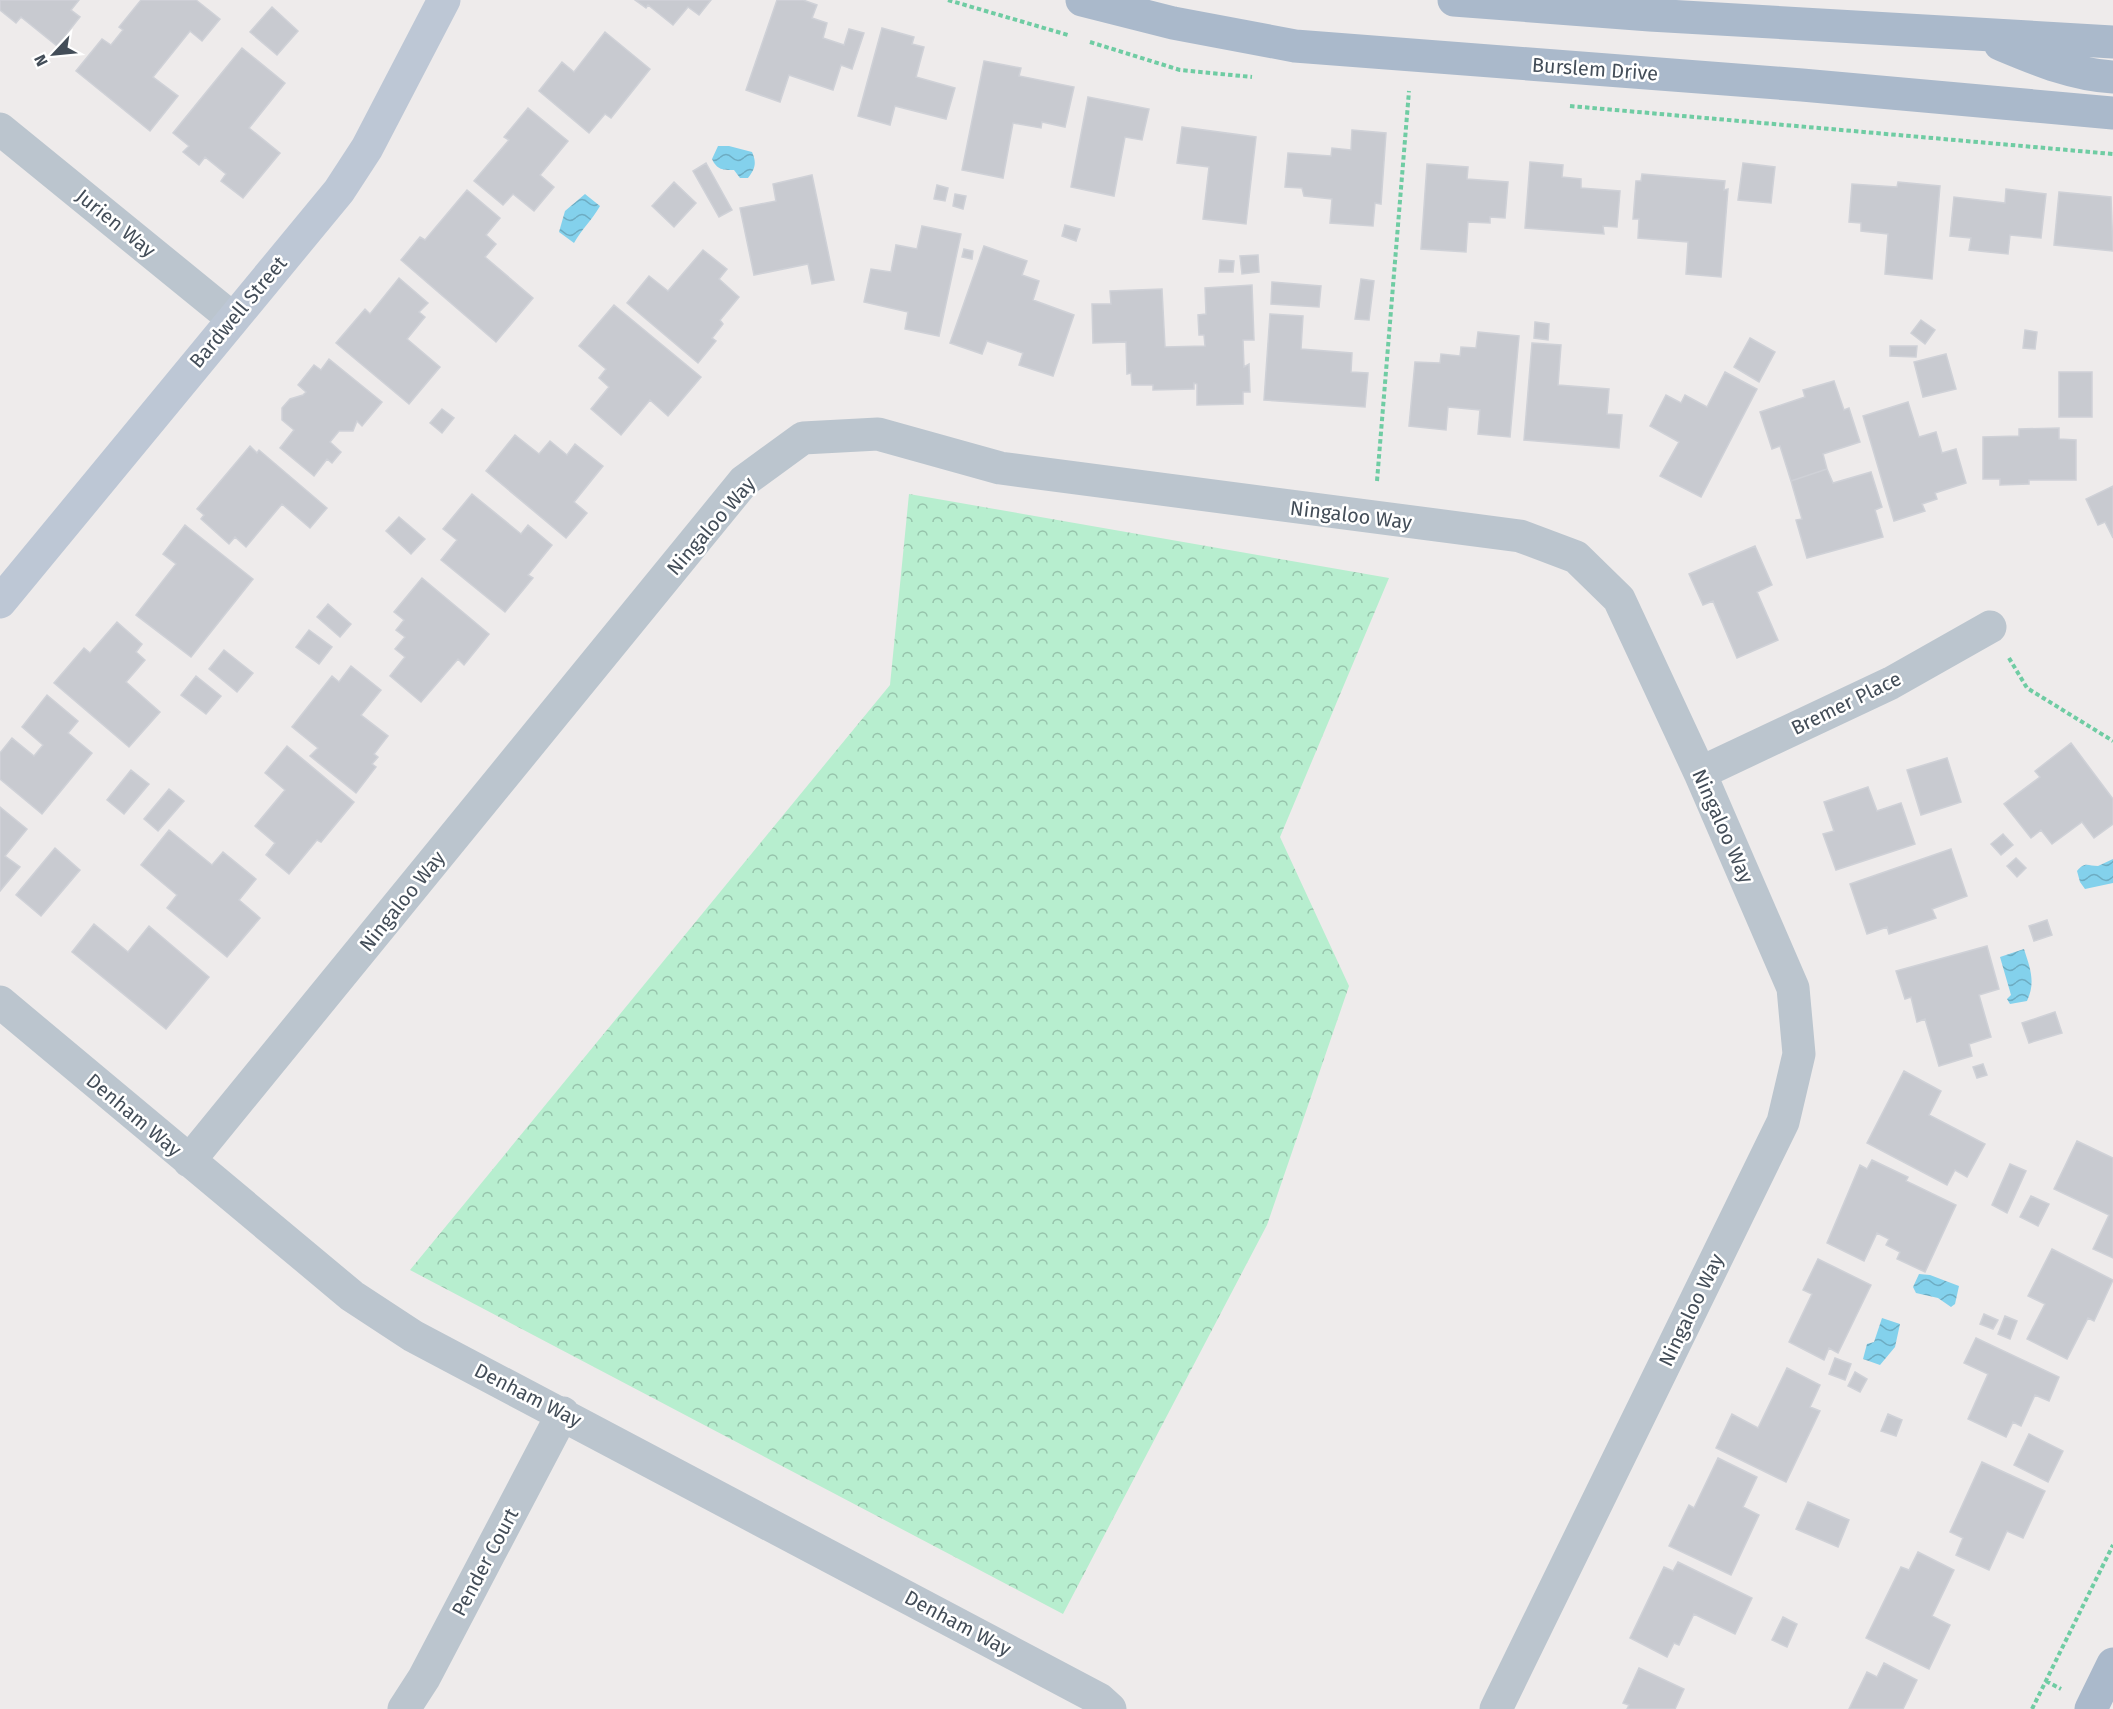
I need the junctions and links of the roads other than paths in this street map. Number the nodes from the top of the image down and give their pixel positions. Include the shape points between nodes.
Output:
1 (443, 0) edge
2 (1082, 0) edge
3 (1454, 0) edge
4 (1976, 34) junction
5 (2113, 42) edge
6 (2113, 77) edge
7 (2113, 113) edge
8 (0, 129) edge
9 (232, 318) junction
10 (0, 602) edge
11 (1990, 627) road end
12 (1700, 773) junction
13 (0, 1002) edge
14 (189, 1161) junction
15 (563, 1413) junction
16 (2113, 1664) edge
17 (404, 1709) edge
18 (1110, 1709) edge
19 (1496, 1709) edge
20 (2091, 1709) edge

1 - 9 street, Bardwell Street via 367,148 339,191
2 - 7 main road, Burslem Drive via 1173,23 1295,46
3 - 4 main road
4 - 5 main road
4 - 6 main road via 2048,63 2094,76
8 - 9 street, Jurien Way
9 - 10 street, Bardwell Street
11 - 12 street, Bremer Place via 1891,683
12 - 14 street, Ningaloo Way via 1619,599 1576,557 1520,536 1000,468 878,434 803,438 744,481
12 - 19 street, Ningaloo Way via 1793,988 1799,1054 1783,1122
13 - 14 street, Denham Way
14 - 15 street, Denham Way via 352,1296 413,1336
15 - 17 street, Pender Court
15 - 18 street, Denham Way via 1088,1693
16 - 20 main road

